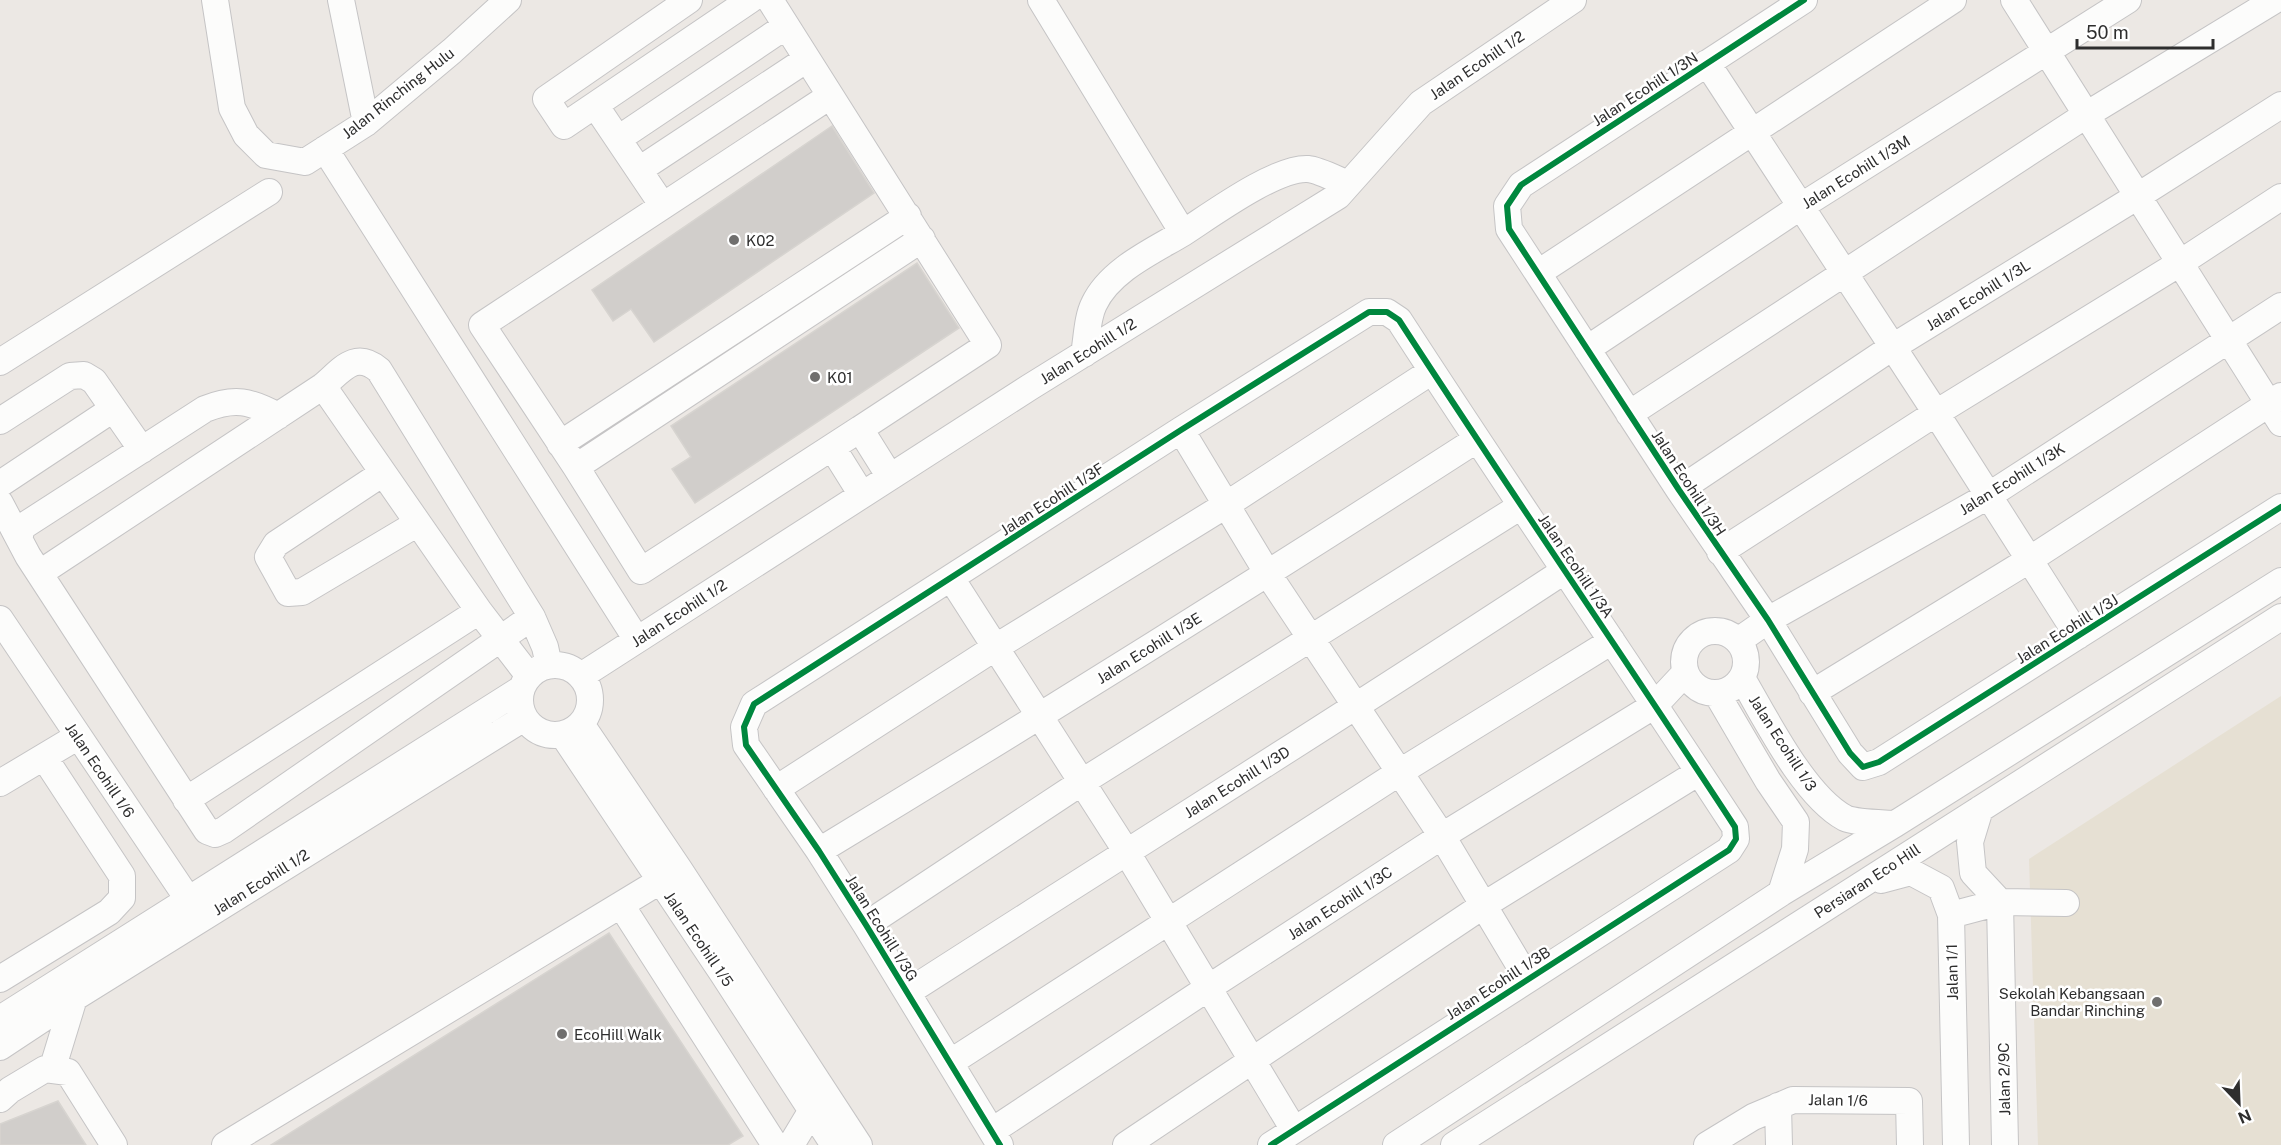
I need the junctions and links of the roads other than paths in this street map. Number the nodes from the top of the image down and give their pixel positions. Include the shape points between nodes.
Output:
1 (214, 0) edge
2 (341, 0) edge
3 (508, 0) edge
4 (750, 0) edge
5 (770, 0) edge
6 (1041, 0) edge
7 (1573, 0) edge
8 (1804, 0) edge
9 (1953, 0) edge
10 (2014, 0) edge
11 (2128, 0) edge
12 (2275, 0) edge
13 (680, 3) edge
14 (786, 26) junction
15 (2046, 52) junction
16 (807, 59) junction
17 (1707, 63) junction
18 (830, 96) junction
19 (595, 105) junction
20 (2281, 105) edge
21 (2086, 115) junction
22 (366, 123) junction
23 (1751, 132) junction
24 (618, 139) junction
25 (325, 149) junction
26 (639, 170) junction
27 (1348, 184) junction
28 (269, 192) dead end
29 (2138, 196) junction
30 (2281, 197) edge
31 (663, 206) junction
32 (1507, 206) joint
33 (1800, 207) junction
34 (908, 216) junction
35 (1183, 233) junction
36 (922, 239) junction
37 (2180, 263) junction
38 (1538, 273) junction
39 (1843, 273) junction
40 (2281, 306) edge
41 (1387, 312) joint
42 (2228, 339) junction
43 (1891, 348) junction
44 (1587, 349) junction
45 (1084, 354) junction
46 (0, 362) edge
47 (1432, 371) junction
48 (323, 386) junction
49 (2277, 407) edge
50 (113, 409) junction
51 (1936, 413) junction
52 (1629, 414) junction
53 (278, 416) junction
54 (0, 421) edge
55 (860, 429) junction
56 (1181, 430) junction
57 (1476, 440) junction
58 (560, 444) junction
59 (832, 447) junction
60 (142, 450) junction
61 (576, 467) junction
62 (383, 473) junction
63 (890, 477) junction
64 (0, 484) edge
65 (1679, 490) junction
66 (862, 495) junction
67 (1988, 496) junction
68 (0, 503) edge
69 (1226, 505) junction
70 (1521, 506) junction
71 (2281, 507) edge
72 (418, 523) junction
73 (20, 539) junction
74 (1720, 552) junction
75 (2029, 560) junction
76 (1564, 571) junction
77 (39, 572) junction
78 (1268, 574) junction
79 (951, 578) junction
80 (2281, 581) edge
81 (479, 611) junction
82 (532, 617) junction
83 (2281, 617) edge
84 (0, 619) edge
85 (1768, 620) junction
86 (2078, 636) junction
87 (499, 639) junction
88 (1312, 639) junction
89 (637, 640) junction
90 (1612, 641) junction
91 (1738, 641) junction
92 (996, 647) junction
93 (1685, 673) junction
94 (581, 676) junction
95 (533, 677) junction
96 (1742, 678) junction
97 (1812, 693) junction
98 (1717, 694) junction
99 (1655, 705) junction
100 (1357, 707) junction
101 (1041, 716) junction
102 (524, 718) junction
103 (744, 727) joint
104 (572, 729) junction
105 (77, 737) junction
106 (44, 757) junction
107 (1863, 767) joint
108 (1400, 772) junction
109 (1699, 772) junction
110 (1082, 782) junction
111 (0, 783) edge
112 (776, 789) junction
113 (186, 800) junction
114 (1980, 809) junction
115 (1896, 824) junction
116 (1442, 836) junction
117 (1736, 839) joint
118 (819, 851) junction
119 (1126, 851) junction
120 (660, 881) junction
121 (1859, 887) junction
122 (1781, 893) junction
123 (2000, 902) junction
124 (2066, 903) dead end
125 (621, 905) junction
126 (1484, 905) junction
127 (195, 910) junction
128 (1951, 915) junction
129 (1168, 922) junction
130 (866, 925) junction
131 (1527, 978) junction
132 (0, 979) edge
133 (1208, 988) junction
134 (908, 992) junction
135 (74, 998) junction
136 (0, 1019) edge
137 (0, 1047) edge
138 (1253, 1061) junction
139 (951, 1062) junction
140 (52, 1070) junction
141 (0, 1099) edge
142 (1778, 1106) junction
143 (812, 1110) junction
144 (1294, 1130) junction
145 (996, 1138) edge
146 (114, 1145) edge
147 (225, 1145) edge
148 (775, 1145) edge
149 (791, 1145) edge
150 (834, 1145) edge
151 (859, 1145) edge
152 (1126, 1145) edge
153 (1270, 1145) edge
154 (1396, 1145) edge
155 (1454, 1145) edge
156 (1707, 1145) edge
157 (1779, 1145) edge
158 (1910, 1145) edge
159 (1956, 1145) edge
160 (2005, 1145) edge

1 - 25 street, Jalan Rinching Hulu via 232,108 246,135 266,155 305,162
2 - 22 street
3 - 22 street, Jalan Rinching Hulu
4 - 19 street
5 - 14 street
6 - 35 street
7 - 27 street, Jalan Ecohill 1/2 via 1421,103
8 - 17 street, Jalan Ecohill 1/3N
9 - 23 street
10 - 15 street
11 - 15 street, Jalan Ecohill 1/3M
12 - 21 street
13 - 19 street via 546,99 564,126
14 - 16 street
14 - 24 street
15 - 21 street
15 - 33 street, Jalan Ecohill 1/3M
16 - 18 street
16 - 26 street
17 - 23 street
17 - 32 street, Jalan Ecohill 1/3N via 1521,185
18 - 31 street
18 - 34 street
19 - 24 street
20 - 29 street, Jalan Ecohill 1/3L
21 - 29 street
21 - 39 street
22 - 25 street, Jalan Rinching Hulu
23 - 33 street
23 - 38 street
24 - 26 street
25 - 89 street
26 - 31 street
27 - 35 street via 1308,169 1276,176
27 - 45 street, Jalan Ecohill 1/2 via 1338,196
28 - 46 street
29 - 37 street
29 - 43 street, Jalan Ecohill 1/3L
30 - 37 street
31 - 58 street via 482,325
32 - 38 street, Jalan Ecohill 1/3H via 1509,229
33 - 39 street
33 - 44 street, Jalan Ecohill 1/3M
34 - 36 street
34 - 58 street
35 - 45 street via 1127,267 1105,286 1093,305
36 - 55 street via 988,345
36 - 61 street
37 - 42 street
37 - 51 street
38 - 44 street, Jalan Ecohill 1/3H
39 - 43 street
39 - 52 street
40 - 42 street, Jalan Ecohill 1/3K
41 - 47 street, Jalan Ecohill 1/3A via 1399,320
41 - 56 street, Jalan Ecohill 1/3F via 1370,312
42 - 49 street
42 - 67 street, Jalan Ecohill 1/3K
43 - 51 street
43 - 65 street, Jalan Ecohill 1/3L
44 - 52 street, Jalan Ecohill 1/3H
45 - 63 street, Jalan Ecohill 1/2
47 - 57 street, Jalan Ecohill 1/3A
47 - 69 street
48 - 53 street
48 - 62 street
48 - 82 street via 358,361 368,361 379,370
49 - 75 street
50 - 54 street via 94,381 84,375 70,376
50 - 60 street
50 - 64 street
51 - 67 street
51 - 74 street
52 - 65 street, Jalan Ecohill 1/3H
53 - 60 street via 255,404 220,403
53 - 77 street
55 - 59 street
55 - 63 street
56 - 69 street
56 - 79 street, Jalan Ecohill 1/3F
57 - 70 street, Jalan Ecohill 1/3A
57 - 78 street, Jalan Ecohill 1/3E
58 - 61 street
59 - 61 street via 640,571
59 - 66 street
60 - 73 street via 22,526
62 - 72 street
62 - 72 street via 276,544 268,558 288,593 302,592
63 - 66 street, Jalan Ecohill 1/2
65 - 74 street, Jalan Ecohill 1/3H
66 - 89 street, Jalan Ecohill 1/2
67 - 75 street
67 - 85 street, Jalan Ecohill 1/3K
68 - 73 street
69 - 78 street
69 - 92 street
70 - 76 street, Jalan Ecohill 1/3A
70 - 88 street
71 - 86 street, Jalan Ecohill 1/3J
72 - 81 street
73 - 77 street
74 - 85 street, Jalan Ecohill 1/3H
75 - 86 street
75 - 97 street
76 - 90 street, Jalan Ecohill 1/3A
76 - 100 street, Jalan Ecohill 1/3D
77 - 113 street
78 - 88 street
78 - 101 street, Jalan Ecohill 1/3E
79 - 92 street
79 - 103 street, Jalan Ecohill 1/3F via 754,704
80 - 115 street
81 - 87 street
81 - 113 street
82 - 87 street
82 - 95 street via 545,647
83 - 114 street, Persiaran Eco Hill
84 - 105 street, Jalan Ecohill 1/6
85 - 91 street, Jalan Ecohill 1/3K
85 - 97 street, Jalan Ecohill 1/3H
86 - 107 street, Jalan Ecohill 1/3J via 1879,762
87 - 95 street
87 - 113 street via 224,830 215,834 207,831
88 - 100 street
88 - 110 street
89 - 94 street, Jalan Ecohill 1/2
90 - 99 street, Jalan Ecohill 1/3A
90 - 108 street
91 - 93 street via 1712,631 1695,638 1684,654
91 - 96 street, Jalan Ecohill 1/3 via 1746,659
92 - 101 street
92 - 112 street
93 - 98 street via 1697,689
93 - 99 street, Jalan Ecohill 1/3C
94 - 95 street via 572,669
94 - 104 street via 590,705
95 - 102 street via 519,708
95 - 127 street, Jalan Ecohill 1/2
96 - 98 street, Jalan Ecohill 1/3
96 - 115 street, Jalan Ecohill 1/3 via 1819,798 1847,819
97 - 107 street, Jalan Ecohill 1/3H
98 - 122 street, Jalan Ecohill 1/3 via 1796,822 1795,849
99 - 109 street, Jalan Ecohill 1/3A
99 - 116 street, Jalan Ecohill 1/3C
100 - 108 street
100 - 119 street, Jalan Ecohill 1/3D
101 - 110 street
101 - 118 street, Jalan Ecohill 1/3E
102 - 104 street via 540,733 551,736
102 - 127 street, Jalan Ecohill 1/2
103 - 112 street, Jalan Ecohill 1/3G via 746,745
104 - 120 street, Jalan Ecohill 1/5
104 - 151 street via 679,869
105 - 106 street
105 - 127 street, Jalan Ecohill 1/6
106 - 111 street
106 - 132 street via 122,876 122,898 109,912
108 - 116 street
108 - 129 street
109 - 117 street, Jalan Ecohill 1/3A via 1735,827
109 - 126 street
110 - 119 street
110 - 130 street
112 - 118 street, Jalan Ecohill 1/3G
114 - 121 street, Persiaran Eco Hill
114 - 123 street via 1970,842 1973,873
115 - 122 street
116 - 126 street
116 - 133 street, Jalan Ecohill 1/3C
117 - 131 street, Jalan Ecohill 1/3B via 1729,850
118 - 130 street, Jalan Ecohill 1/3G
119 - 129 street
119 - 134 street, Jalan Ecohill 1/3D
120 - 125 street
120 - 143 street, Jalan Ecohill 1/5
121 - 128 street, Jalan 1/1 via 1911,872 1941,888
121 - 155 street, Persiaran Eco Hill
122 - 154 street
123 - 124 street
123 - 128 street
123 - 160 street, Jalan 2/9C
125 - 147 street
125 - 148 street
126 - 131 street
126 - 138 street
127 - 135 street, Jalan Ecohill 1/2
127 - 136 street, Jalan Ecohill 1/2
128 - 159 street, Jalan 1/1
129 - 133 street
129 - 139 street
130 - 134 street, Jalan Ecohill 1/3G
131 - 144 street, Jalan Ecohill 1/3B
133 - 138 street
133 - 145 street, Jalan Ecohill 1/3C
134 - 139 street, Jalan Ecohill 1/3G
135 - 137 street, Jalan Ecohill 1/2
135 - 140 street
138 - 144 street
138 - 152 street
139 - 145 street, Jalan Ecohill 1/3G
140 - 141 street via 45,1069
140 - 146 street via 68,1072
142 - 156 street, Jalan 1/6
142 - 157 street
142 - 158 street, Jalan 1/6 via 1793,1100 1909,1101
143 - 149 street
143 - 150 street, Jalan Ecohill 1/5
144 - 153 street, Jalan Ecohill 1/3B

